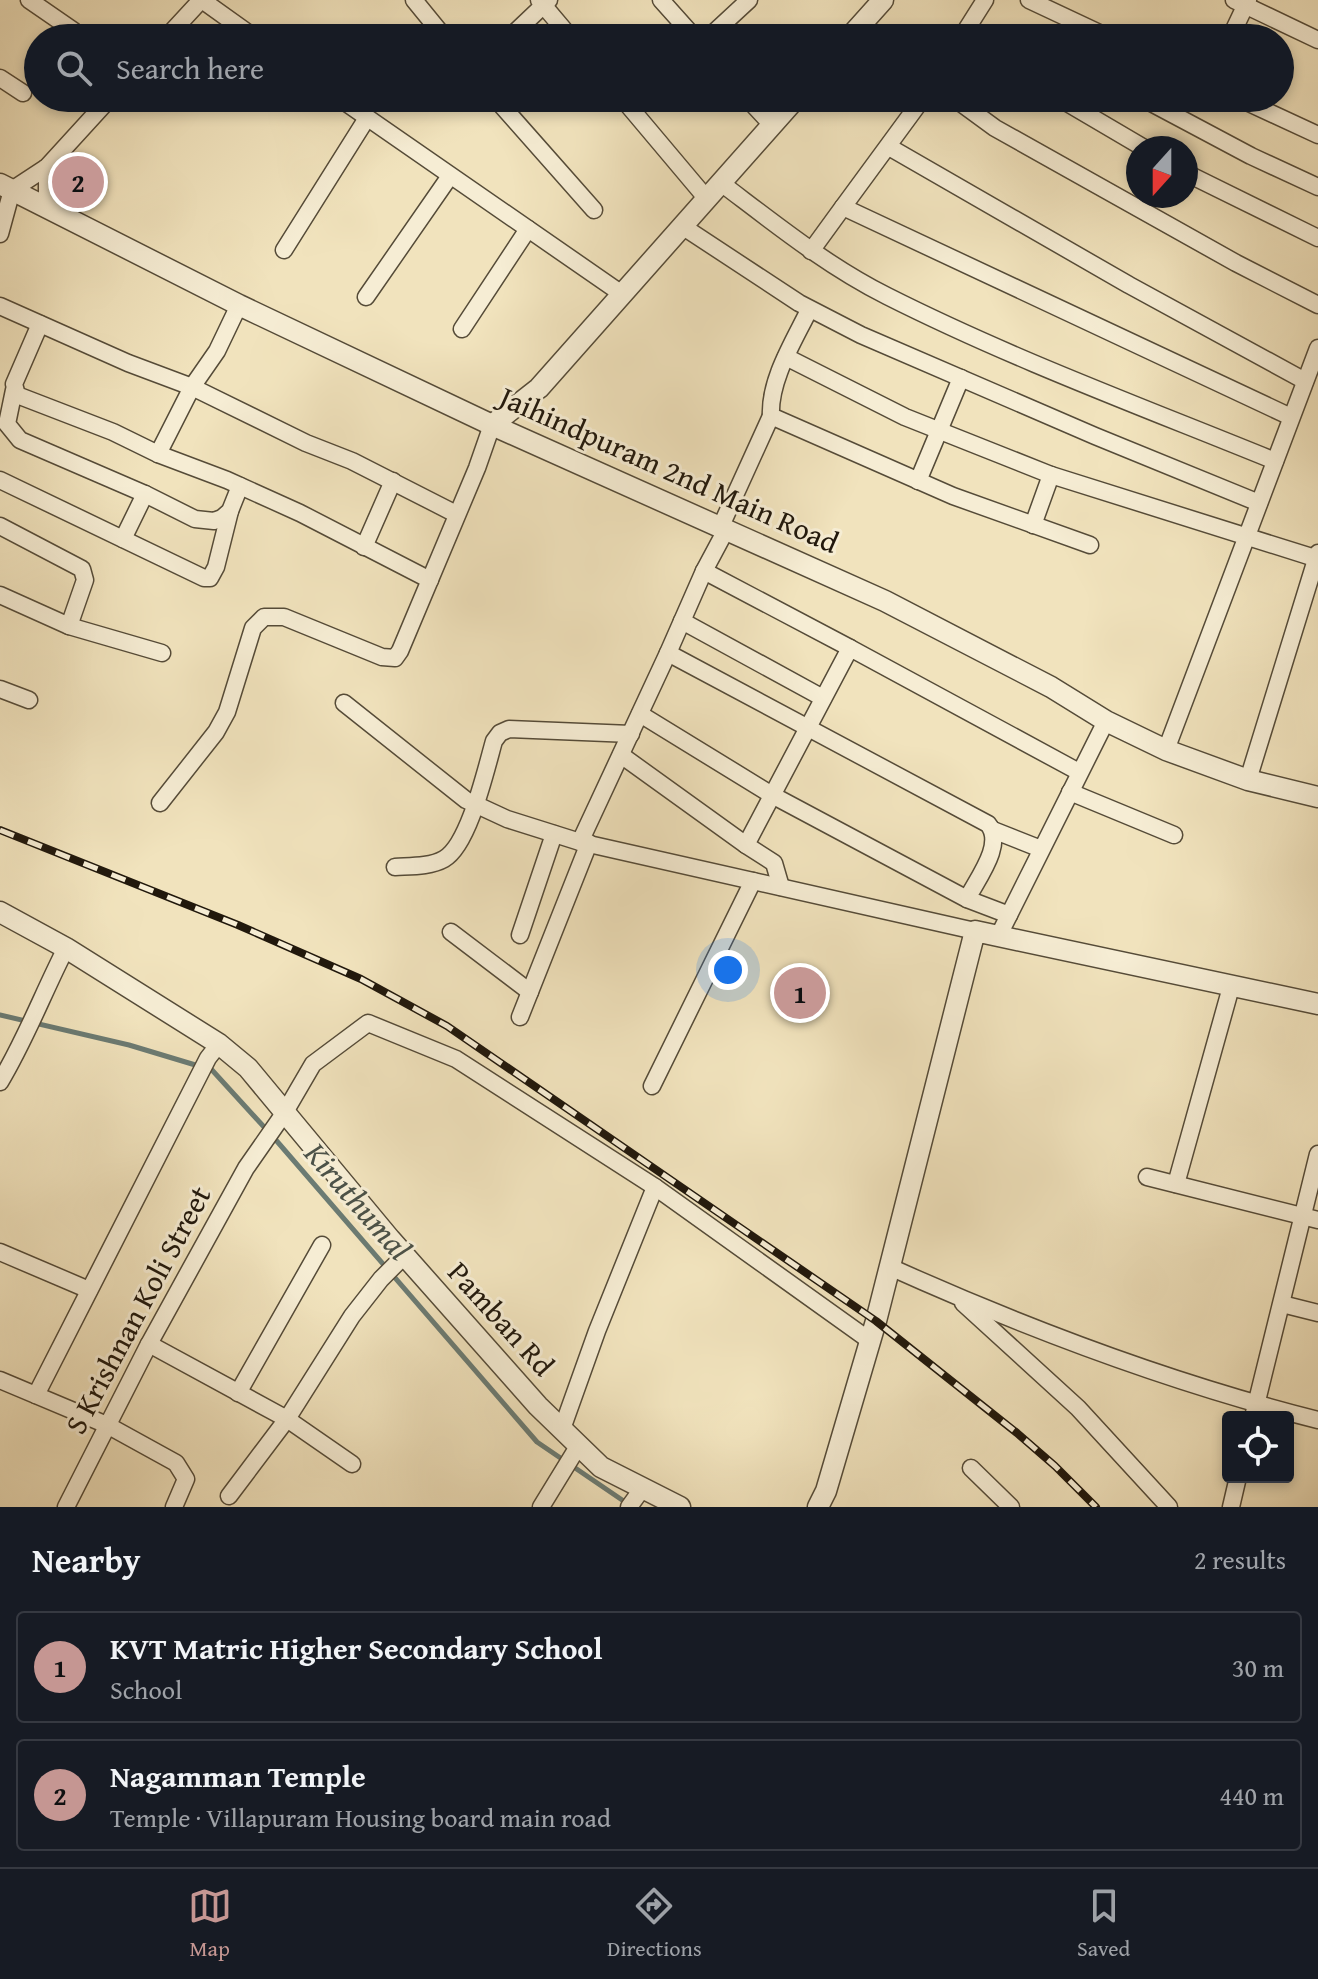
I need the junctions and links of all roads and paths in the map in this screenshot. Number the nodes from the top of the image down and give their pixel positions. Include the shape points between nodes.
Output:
1 (29, 0) edge
2 (202, 0) edge
3 (414, 0) edge
4 (661, 0) edge
5 (749, 0) edge
6 (883, 0) edge
7 (985, 0) edge
8 (1029, 0) edge
9 (544, 1) edge
10 (1242, 2) edge
11 (64, 24) edge
12 (179, 24) edge
13 (235, 24) edge
14 (434, 24) edge
15 (522, 24) edge
16 (561, 24) edge
17 (682, 24) edge
18 (723, 24) edge
19 (862, 24) edge
20 (970, 24) edge
21 (1080, 24) edge
22 (1235, 24) edge
23 (1286, 24) edge
24 (1294, 28) edge
25 (1318, 40) edge
26 (0, 78) edge
27 (23, 93) dead end
28 (97, 112) edge
29 (359, 112) edge
30 (507, 112) edge
31 (636, 112) edge
32 (760, 112) edge
33 (784, 112) edge
34 (915, 112) edge
35 (973, 112) edge
36 (1083, 112) edge
37 (1168, 112) edge
38 (1268, 112) edge
39 (367, 118) junction
40 (772, 125) junction
41 (1318, 135) edge
42 (1126, 137) edge
43 (894, 149) junction
44 (47, 167) junction
45 (450, 176) junction
46 (1198, 179) edge
47 (6, 187) edge
48 (1318, 187) edge
49 (714, 191) junction
50 (47, 208) junction
51 (594, 210) dead end
52 (849, 210) junction
53 (682, 226) junction
54 (528, 229) junction
55 (0, 234) edge
56 (1318, 238) edge
57 (284, 250) dead end
58 (817, 255) junction
59 (622, 294) junction
60 (366, 297) dead end
61 (799, 303) junction
62 (239, 305) junction
63 (1318, 305) edge
64 (0, 306) edge
65 (40, 324) junction
66 (462, 329) dead end
67 (1318, 348) edge
68 (786, 357) junction
69 (961, 378) junction
70 (1305, 381) junction
71 (192, 387) junction
72 (14, 390) junction
73 (771, 416) junction
74 (1291, 417) junction
75 (492, 425) junction
76 (938, 431) junction
77 (158, 454) junction
78 (1275, 461) junction
79 (1051, 475) junction
80 (0, 480) edge
81 (393, 481) junction
82 (918, 481) junction
83 (240, 486) junction
84 (145, 494) junction
85 (1259, 503) junction
86 (230, 511) junction
87 (456, 514) junction
88 (1033, 525) junction
89 (0, 526) edge
90 (724, 527) junction
91 (1246, 538) junction
92 (123, 539) junction
93 (1090, 545) dead end
94 (364, 547) junction
95 (1317, 557) edge
96 (704, 571) junction
97 (430, 580) junction
98 (0, 595) edge
99 (682, 621) junction
100 (69, 626) junction
101 (850, 648) junction
102 (162, 653) dead end
103 (668, 653) junction
104 (0, 689) edge
105 (823, 698) junction
106 (29, 700) dead end
107 (344, 703) dead end
108 (640, 714) junction
109 (1106, 721) junction
110 (808, 727) junction
111 (631, 734) junction
112 (1166, 750) junction
113 (621, 755) junction
114 (1079, 772) junction
115 (1248, 780) junction
116 (1070, 792) junction
117 (772, 795) junction
118 (1318, 797) edge
119 (160, 803) dead end
120 (476, 805) junction
121 (993, 830) junction
122 (554, 834) junction
123 (1174, 835) dead end
124 (584, 842) junction
125 (746, 845) junction
126 (1041, 849) junction
127 (395, 867) dead end
128 (753, 881) junction
129 (781, 887) junction
130 (967, 899) junction
131 (0, 912) edge
132 (1009, 915) junction
133 (975, 931) junction
134 (451, 932) dead end
135 (520, 935) dead end
136 (998, 937) junction
137 (66, 948) junction
138 (1231, 987) junction
139 (530, 992) junction
140 (1318, 1004) edge
141 (520, 1017) dead end
142 (214, 1051) junction
143 (0, 1082) edge
144 (652, 1086) dead end
145 (281, 1117) junction
146 (1318, 1154) edge
147 (1147, 1177) dead end
148 (1176, 1184) junction
149 (655, 1187) junction
150 (1310, 1218) edge
151 (322, 1245) dead end
152 (1, 1254) edge
153 (400, 1260) junction
154 (890, 1267) junction
155 (89, 1290) junction
156 (954, 1296) junction
157 (1282, 1304) junction
158 (1318, 1313) edge
159 (869, 1340) junction
160 (149, 1344) junction
161 (0, 1380) edge
162 (238, 1393) junction
163 (36, 1395) junction
164 (1254, 1411) edge
165 (1294, 1417) edge
166 (287, 1419) junction
167 (1318, 1420) edge
168 (107, 1425) junction
169 (562, 1429) junction
170 (575, 1450) junction
171 (352, 1464) dead end
172 (971, 1468) dead end
173 (1237, 1483) edge
174 (229, 1496) dead end
175 (635, 1498) edge
176 (66, 1507) edge
177 (174, 1507) edge
178 (541, 1507) edge
179 (680, 1507) edge
180 (818, 1507) edge
181 (1011, 1507) edge
182 (1169, 1507) edge
183 (1231, 1507) edge

1 - 11 street
2 - 12 street
2 - 13 street
3 - 14 street
4 - 17 street
5 - 18 street
6 - 19 street
7 - 20 street
8 - 21 street
9 - 15 street
9 - 16 street
10 - 22 street
10 - 23 street
24 - 25 street
26 - 27 street
28 - 44 street
29 - 39 street
30 - 51 street
31 - 49 street
32 - 40 street
33 - 40 street
34 - 43 street
35 - 63 street
36 - 42 street
37 - 48 street
38 - 41 street
39 - 45 street
39 - 57 street
40 - 49 street
43 - 52 street
43 - 70 street
44 - 47 street
44 - 50 street
45 - 54 street
45 - 60 street
46 - 56 street
47 - 50 street, Jaihindpuram 2nd Main Road
47 - 55 street
49 - 53 street
49 - 58 street
50 - 62 street, Jaihindpuram 2nd Main Road
52 - 58 street
52 - 74 street
53 - 59 street
53 - 61 street
54 - 59 street
54 - 66 street
58 - 78 street via 886,296
59 - 75 street via 539,388
61 - 68 street
61 - 69 street
62 - 71 street
62 - 75 street, Jaihindpuram 2nd Main Road
64 - 65 street
65 - 71 street
65 - 72 street
67 - 70 street
68 - 73 street via 770,403
68 - 76 street
69 - 76 street
69 - 85 street
70 - 74 street
71 - 77 street
71 - 81 street
72 - 77 street via 23,399
72 - 84 street via 7,424 20,440
73 - 82 street
73 - 90 street
74 - 78 street
75 - 87 street
75 - 90 street, Jaihindpuram 2nd Main Road
76 - 79 street
76 - 82 street
77 - 83 street
78 - 85 street
79 - 88 street
79 - 91 street
80 - 92 street
81 - 87 street
81 - 94 street
82 - 88 street
83 - 86 street
83 - 94 street
84 - 86 street via 195,519 214,521
84 - 92 street
85 - 91 street
86 - 92 street via 210,578
87 - 97 street
88 - 93 street
89 - 100 street via 82,569 85,574
90 - 96 street
90 - 109 street, Jaihindpuram 2nd Main Road via 885,601
91 - 95 street
91 - 112 street
94 - 97 street
95 - 115 street
96 - 99 street
96 - 101 street
97 - 119 street via 395,658 284,617 264,617 253,628 216,732
98 - 100 street
99 - 103 street
99 - 105 street
100 - 102 street
101 - 105 street
101 - 114 street
103 - 108 street
103 - 110 street
104 - 106 street
105 - 110 street
107 - 120 street
108 - 111 street
108 - 117 street
109 - 112 street, Jaihindpuram 2nd Main Road
109 - 114 street
110 - 117 street
110 - 121 street
111 - 113 street
111 - 120 street via 509,729 500,733
112 - 115 street, Jaihindpuram 2nd Main Road
113 - 124 street
113 - 125 street
114 - 116 street
115 - 118 street, Jaihindpuram 2nd Main Road
116 - 123 street
116 - 126 street
117 - 125 street
117 - 130 street
120 - 122 street
120 - 127 street via 456,848 444,859
121 - 126 street
121 - 130 street via 994,845
122 - 124 street
122 - 135 street
124 - 128 street
124 - 139 street
125 - 129 street via 774,863
126 - 132 street
128 - 129 street
128 - 144 street
129 - 133 street
130 - 132 street
131 - 137 street, Pamban Rd
132 - 136 street
133 - 136 street
133 - 154 street
134 - 139 street
136 - 138 street
137 - 142 street, Pamban Rd
137 - 143 street
138 - 140 street
138 - 148 street
139 - 141 street
142 - 145 street, Pamban Rd via 248,1068
142 - 155 street
145 - 149 street, S Krishnan Koli Street via 313,1064 368,1023 456,1059
145 - 153 street, Pamban Rd
145 - 160 street, S Krishnan Koli Street via 246,1168
146 - 150 street
147 - 148 street
148 - 150 street
149 - 159 street
149 - 169 street
150 - 157 street
151 - 162 street
152 - 155 street
153 - 166 street via 352,1316
153 - 169 street, Pamban Rd
154 - 156 street
154 - 159 street
155 - 163 street
156 - 164 street
156 - 182 street via 1078,1408
157 - 158 street
157 - 164 street
159 - 180 street
160 - 162 street
160 - 168 street, S Krishnan Koli Street
161 - 163 street
162 - 166 street
163 - 168 street
165 - 167 street
166 - 171 street
166 - 174 street
168 - 176 street, S Krishnan Koli Street
168 - 177 street via 183,1471 186,1479
169 - 170 street, Pamban Rd
170 - 175 street, Pamban Rd
170 - 178 street
172 - 181 street
173 - 183 street
175 - 179 street, Pamban Rd

